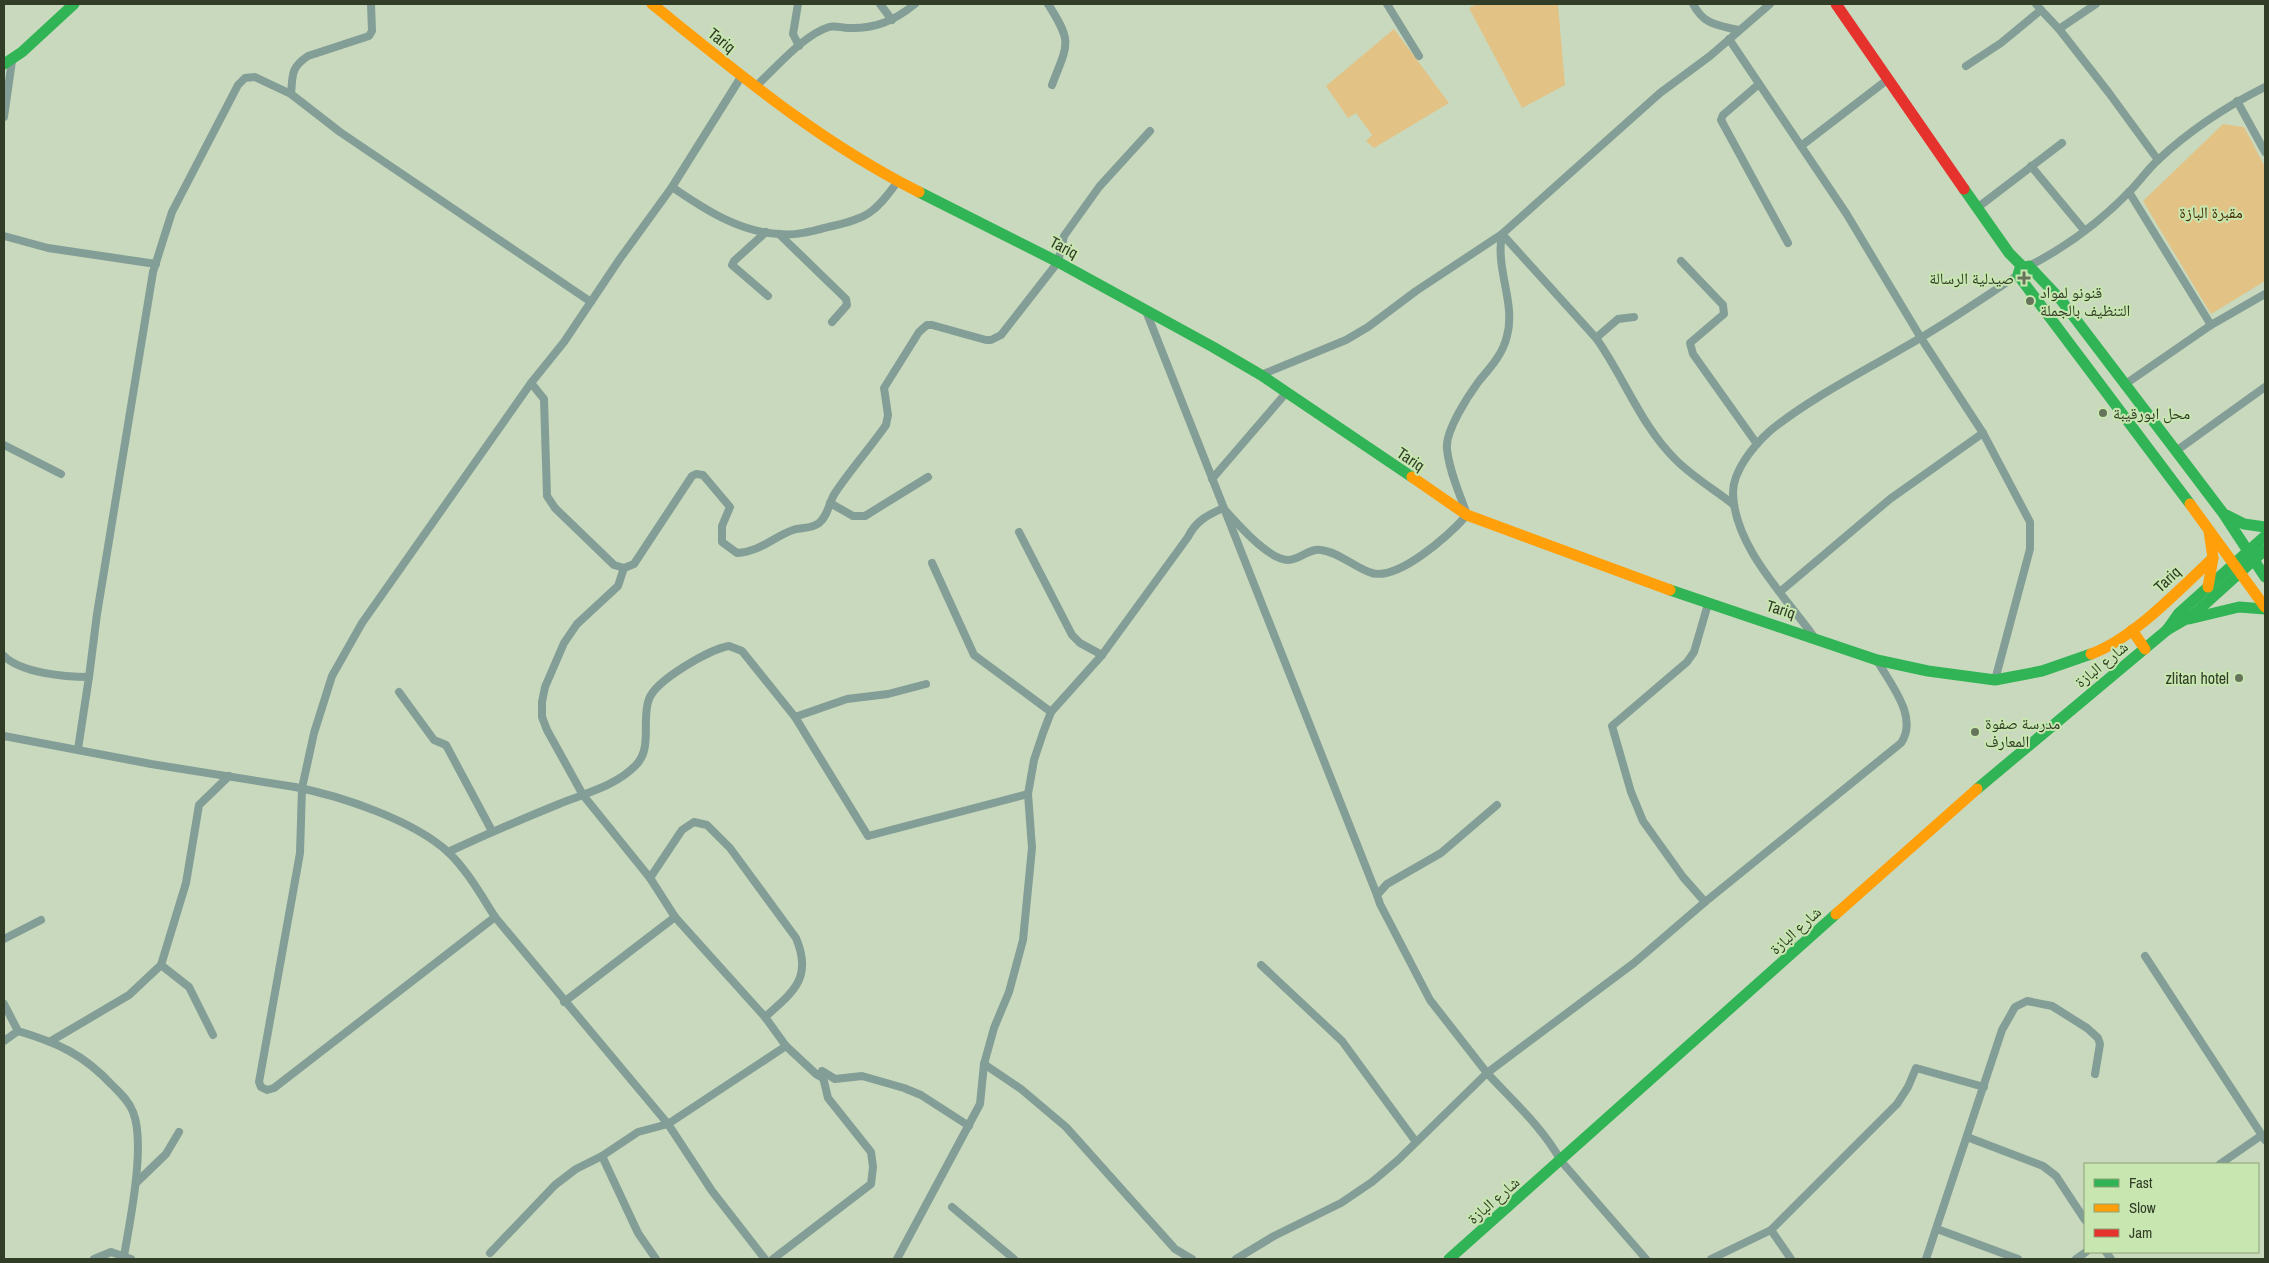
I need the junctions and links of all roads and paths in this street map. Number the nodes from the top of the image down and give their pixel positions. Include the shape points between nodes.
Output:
1 (74, 4) edge
2 (371, 4) edge
3 (652, 4) edge
4 (798, 4) edge
5 (880, 4) edge
6 (915, 4) edge
7 (1048, 4) edge
8 (1387, 4) edge
9 (1693, 4) edge
10 (1770, 4) edge
11 (1836, 4) edge
12 (2096, 4) edge
13 (2039, 7) edge
14 (892, 20) junction
15 (2059, 29) junction
16 (1738, 30) junction
17 (1729, 39) junction
18 (799, 46) junction
19 (1418, 56) dead end
20 (8, 62) edge
21 (1966, 66) dead end
22 (741, 77) junction
23 (1887, 80) junction
24 (1759, 84) junction
25 (1052, 85) dead end
26 (755, 87) junction
27 (2265, 87) edge
28 (291, 94) junction
29 (2237, 101) junction
30 (4, 117) edge
31 (1150, 131) dead end
32 (2062, 143) dead end
33 (1801, 146) junction
34 (2265, 152) edge
35 (2158, 160) junction
36 (2031, 166) junction
37 (898, 180) junction
38 (672, 187) junction
39 (2129, 192) junction
40 (1976, 208) junction
41 (2084, 230) junction
42 (766, 232) junction
43 (779, 234) junction
44 (1502, 234) junction
45 (4, 236) edge
46 (1788, 242) dead end
47 (1681, 261) dead end
48 (1058, 262) junction
49 (156, 264) junction
50 (2023, 269) junction
51 (2265, 294) edge
52 (768, 296) dead end
53 (591, 302) junction
54 (1145, 309) junction
55 (1634, 317) dead end
56 (832, 322) dead end
57 (2211, 326) junction
58 (1596, 338) junction
59 (1922, 338) junction
60 (1261, 375) junction
61 (531, 383) junction
62 (2124, 385) junction
63 (2265, 387) edge
64 (1286, 393) junction
65 (2109, 394) junction
66 (1983, 433) junction
67 (1757, 444) junction
68 (4, 445) edge
69 (2176, 451) junction
70 (61, 474) dead end
71 (928, 477) dead end
72 (1212, 479) junction
73 (830, 503) junction
74 (1734, 505) junction
75 (1222, 508) junction
76 (2223, 513) junction
77 (1467, 514) junction
78 (2207, 526) junction
79 (2265, 527) edge
80 (1019, 532) dead end
81 (2265, 536) edge
82 (2265, 550) edge
83 (2251, 556) junction
84 (2212, 558) junction
85 (932, 563) dead end
86 (624, 568) junction
87 (2238, 568) junction
88 (2265, 577) edge
89 (2208, 587) junction
90 (1781, 591) junction
91 (1708, 604) junction
92 (2265, 608) edge
93 (2187, 620) junction
94 (2132, 630) junction
95 (2167, 630) junction
96 (1814, 637) junction
97 (2145, 650) junction
98 (1102, 655) junction
99 (4, 656) edge
100 (1877, 660) junction
101 (89, 677) junction
102 (1995, 680) junction
103 (926, 684) dead end
104 (399, 692) dead end
105 (1051, 712) junction
106 (795, 716) junction
107 (4, 736) edge
108 (78, 749) junction
109 (229, 776) junction
110 (302, 788) junction
111 (1028, 794) junction
112 (583, 795) junction
113 (1497, 805) dead end
114 (492, 831) junction
115 (448, 852) junction
116 (650, 878) junction
117 (1377, 894) junction
118 (1705, 902) junction
119 (495, 917) junction
120 (675, 917) junction
121 (41, 920) dead end
122 (4, 939) edge
123 (2145, 956) dead end
124 (161, 965) junction
125 (1261, 965) dead end
126 (564, 1002) junction
127 (4, 1004) edge
128 (765, 1018) junction
129 (18, 1031) junction
130 (213, 1035) dead end
131 (4, 1041) edge
132 (51, 1042) junction
133 (786, 1046) junction
134 (984, 1064) junction
135 (822, 1071) junction
136 (1486, 1073) junction
137 (2095, 1074) dead end
138 (1984, 1087) junction
139 (668, 1124) junction
140 (969, 1126) junction
141 (179, 1132) dead end
142 (1967, 1137) junction
143 (2264, 1137) edge
144 (1416, 1142) junction
145 (602, 1156) junction
146 (1562, 1161) junction
147 (2222, 1163) edge
148 (136, 1183) junction
149 (952, 1207) dead end
150 (2084, 1218) edge
151 (1937, 1229) junction
152 (1771, 1230) junction
153 (490, 1253) dead end
154 (128, 1258) edge
155 (94, 1259) edge
156 (656, 1259) edge
157 (765, 1259) edge
158 (773, 1259) edge
159 (897, 1259) edge
160 (1014, 1259) edge
161 (1192, 1259) edge
162 (1236, 1259) edge
163 (1449, 1259) edge
164 (1646, 1259) edge
165 (1711, 1259) edge
166 (1791, 1259) edge
167 (1926, 1259) edge
168 (2018, 1259) edge

1 - 20 main road
2 - 28 street via 372,31 369,36 308,56 294,68
3 - 22 main road, Tariq
4 - 18 street via 793,34
5 - 14 street
6 - 14 street
7 - 25 street via 1066,36 1064,54
8 - 19 street
9 - 16 street via 1702,18 1710,23
10 - 16 street
11 - 23 main road
12 - 15 street
13 - 15 street
13 - 21 street via 2001,43
14 - 18 street via 866,28 831,26 815,33
15 - 35 street
16 - 17 street
17 - 24 street
17 - 44 street via 1653,99
18 - 26 street
20 - 30 street
22 - 26 main road, Tariq
22 - 38 street
23 - 33 street
23 - 40 main road
24 - 33 street
24 - 46 street via 1722,115 1721,120
26 - 37 main road, Tariq via 848,152
27 - 29 street
28 - 49 street via 255,78 245,78 238,85 172,212
28 - 53 street via 340,132
29 - 34 street
29 - 35 street
31 - 48 street via 1099,186 1064,236
32 - 36 street
33 - 59 street
35 - 39 street
36 - 40 street
36 - 41 street
37 - 43 street via 881,204 863,218 818,230
37 - 48 main road, Tariq
38 - 42 street via 717,216
38 - 53 street
39 - 41 street
39 - 57 street
40 - 50 main road
41 - 50 street via 2055,252
42 - 43 street
42 - 52 street via 732,265
43 - 56 street via 846,299 847,304
44 - 58 street
44 - 60 street via 1346,340
44 - 77 street via 1499,252 1510,323 1507,338 1447,439 1449,460
45 - 49 street via 48,248
47 - 67 street via 1723,305 1724,314 1690,343 1693,354
48 - 54 main road, Tariq
48 - 73 street via 1011,324 996,338 986,340 932,325 919,332 884,388 888,415 886,425
49 - 101 street
50 - 59 street
50 - 62 main road via 2061,300
50 - 65 main road
51 - 57 street
53 - 61 street
54 - 60 main road, Tariq
54 - 72 street
55 - 58 street via 1618,319
57 - 62 street
58 - 74 street via 1642,416 1676,460
59 - 66 street
59 - 67 street via 1814,400
60 - 64 main road, Tariq
61 - 86 street via 544,399 547,496 555,508 614,565
61 - 110 street via 362,623 332,676
62 - 65 main road
62 - 69 main road
63 - 69 street
64 - 72 street
64 - 77 main road, Tariq
65 - 78 main road
66 - 90 street via 1890,500
66 - 102 street via 2030,522 2032,535
67 - 74 street via 1738,474 1733,491
68 - 70 street
69 - 76 main road
71 - 73 street via 865,516 853,516
72 - 75 street
73 - 86 street via 823,519 813,527 796,529 758,549 738,552 726,546 721,538 730,506 728,502 703,475 696,474 638,560
74 - 90 street via 1747,544
75 - 77 street via 1250,537 1276,557 1294,559 1319,549 1378,575 1392,572 1424,553
75 - 98 street via 1194,525
75 - 117 street
76 - 79 main road via 2244,524
76 - 83 main road
77 - 91 main road, Tariq via 1533,542
78 - 84 main road
78 - 87 main road
80 - 98 street via 1072,635
81 - 83 main road, شارع البازة
82 - 83 main road, شارع البازة
83 - 87 main road, شارع البازة
83 - 88 main road
84 - 89 main road
84 - 94 main road, Tariq
85 - 105 street via 974,655
86 - 112 street via 618,586 577,624 564,643 542,702 542,717 547,730
87 - 89 main road, شارع البازة
87 - 92 main road
87 - 93 main road, شارع البازة
89 - 95 main road, شارع البازة via 2173,619
90 - 96 street
91 - 96 main road, Tariq
91 - 118 street via 1694,652 1687,662 1612,726 1631,792 1644,820 1683,877
92 - 93 main road via 2239,606
93 - 95 main road, شارع البازة
94 - 97 main road
94 - 102 main road, Tariq via 2080,658 2042,671
95 - 97 main road, شارع البازة
96 - 100 main road, Tariq
97 - 146 main road, شارع البازة via 1995,772
98 - 105 street
99 - 101 street via 9,662 35,671
100 - 102 main road, Tariq
100 - 118 street via 1907,715 1907,734 1901,743
101 - 108 street
103 - 106 street via 888,694 847,699
104 - 114 street via 434,740 446,745
105 - 111 street via 1034,760
106 - 111 street via 868,836
106 - 112 street via 742,650 735,646 724,647 659,684 649,698 644,750 637,764 608,785
107 - 108 street
108 - 109 street
109 - 110 street
109 - 124 street via 199,805 186,883
110 - 115 street via 333,795 392,818
110 - 119 street via 300,853 259,1082 261,1087 267,1090 274,1088
111 - 134 street via 1032,848 1024,940
112 - 114 street
112 - 116 street
113 - 117 street via 1440,853 1387,884
114 - 115 street
115 - 119 street
116 - 120 street
116 - 128 street via 682,830 694,822 707,825 730,848 796,938 802,952 799,982 791,995
117 - 136 street via 1430,1000
118 - 136 street via 1634,963
119 - 126 street
120 - 126 street
120 - 128 street
121 - 122 street
123 - 143 street
124 - 130 street via 189,987
124 - 132 street via 130,995
125 - 144 street via 1342,1041
126 - 139 street
127 - 129 street
128 - 133 street
129 - 131 street
129 - 132 street
132 - 148 street via 72,1051 97,1069 130,1105 137,1126
133 - 135 street via 821,1077
133 - 139 street
134 - 140 street via 980,1104
134 - 161 street via 1066,1128 1175,1249
135 - 140 street via 835,1079 862,1076 904,1088 921,1095
135 - 158 street via 828,1098 871,1152 874,1167 871,1184
136 - 144 street
136 - 146 street via 1554,1147
137 - 138 street via 2100,1044 2094,1034 2052,1006 2027,1001 2011,1011
138 - 142 street
138 - 152 street via 1916,1068 1897,1104
139 - 145 street via 638,1132
139 - 157 street via 712,1191
140 - 159 street
141 - 148 street via 166,1154
142 - 150 street via 2043,1166 2056,1176
142 - 151 street
143 - 147 street
144 - 162 street via 1372,1182 1341,1203
145 - 153 street via 576,1169 555,1185
145 - 156 street via 638,1233
146 - 163 main road, شارع البازة
146 - 164 street
148 - 154 street
149 - 160 street
151 - 167 street
151 - 168 street
152 - 165 street
152 - 166 street
154 - 155 street via 111,1252

